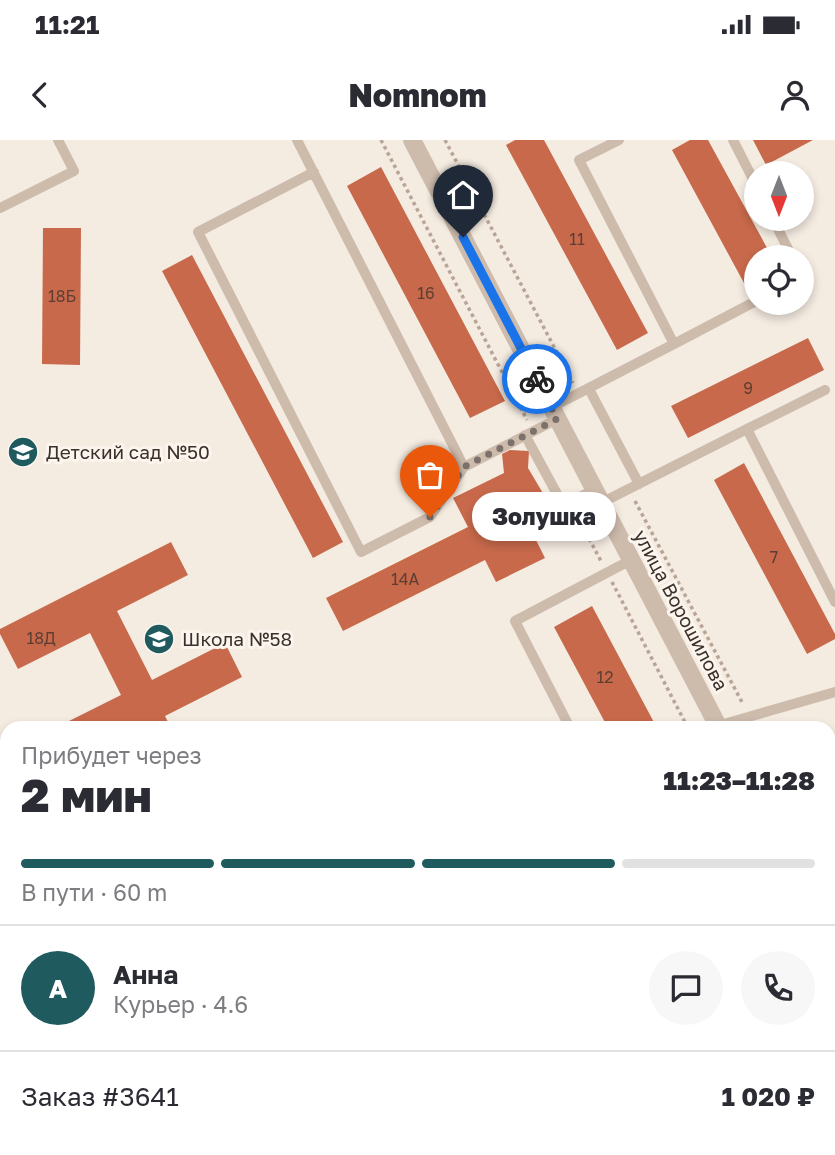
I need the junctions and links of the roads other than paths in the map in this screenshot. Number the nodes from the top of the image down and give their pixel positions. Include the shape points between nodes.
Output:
1 (58, 140) edge
2 (297, 140) edge
3 (412, 140) edge
4 (619, 140) edge
5 (733, 140) edge
6 (744, 162) edge
7 (314, 172) junction
8 (0, 208) edge
9 (744, 307) edge
10 (674, 344) junction
11 (589, 389) junction
12 (825, 390) dead end
13 (554, 413) junction
14 (747, 429) junction
15 (525, 435) junction
16 (464, 467) junction
17 (639, 484) junction
18 (598, 497) junction
19 (631, 560) junction
20 (835, 602) edge
21 (835, 692) edge
22 (566, 721) edge
23 (715, 721) edge
24 (738, 721) edge

1 - 8 lane via 74,171
2 - 7 lane
3 - 13 street, улица Ворошилова
4 - 10 lane via 579,160
5 - 6 lane
7 - 16 lane
7 - 16 lane via 198,232 361,552 430,517
9 - 10 lane
10 - 11 lane
11 - 13 lane
11 - 17 lane
12 - 14 lane
13 - 15 lane
13 - 18 street, улица Ворошилова
14 - 17 lane
14 - 20 lane
15 - 16 lane
15 - 18 lane via 563,505
17 - 18 lane
18 - 19 street, улица Ворошилова
19 - 22 lane via 514,621
19 - 23 street, улица Ворошилова
21 - 24 lane

